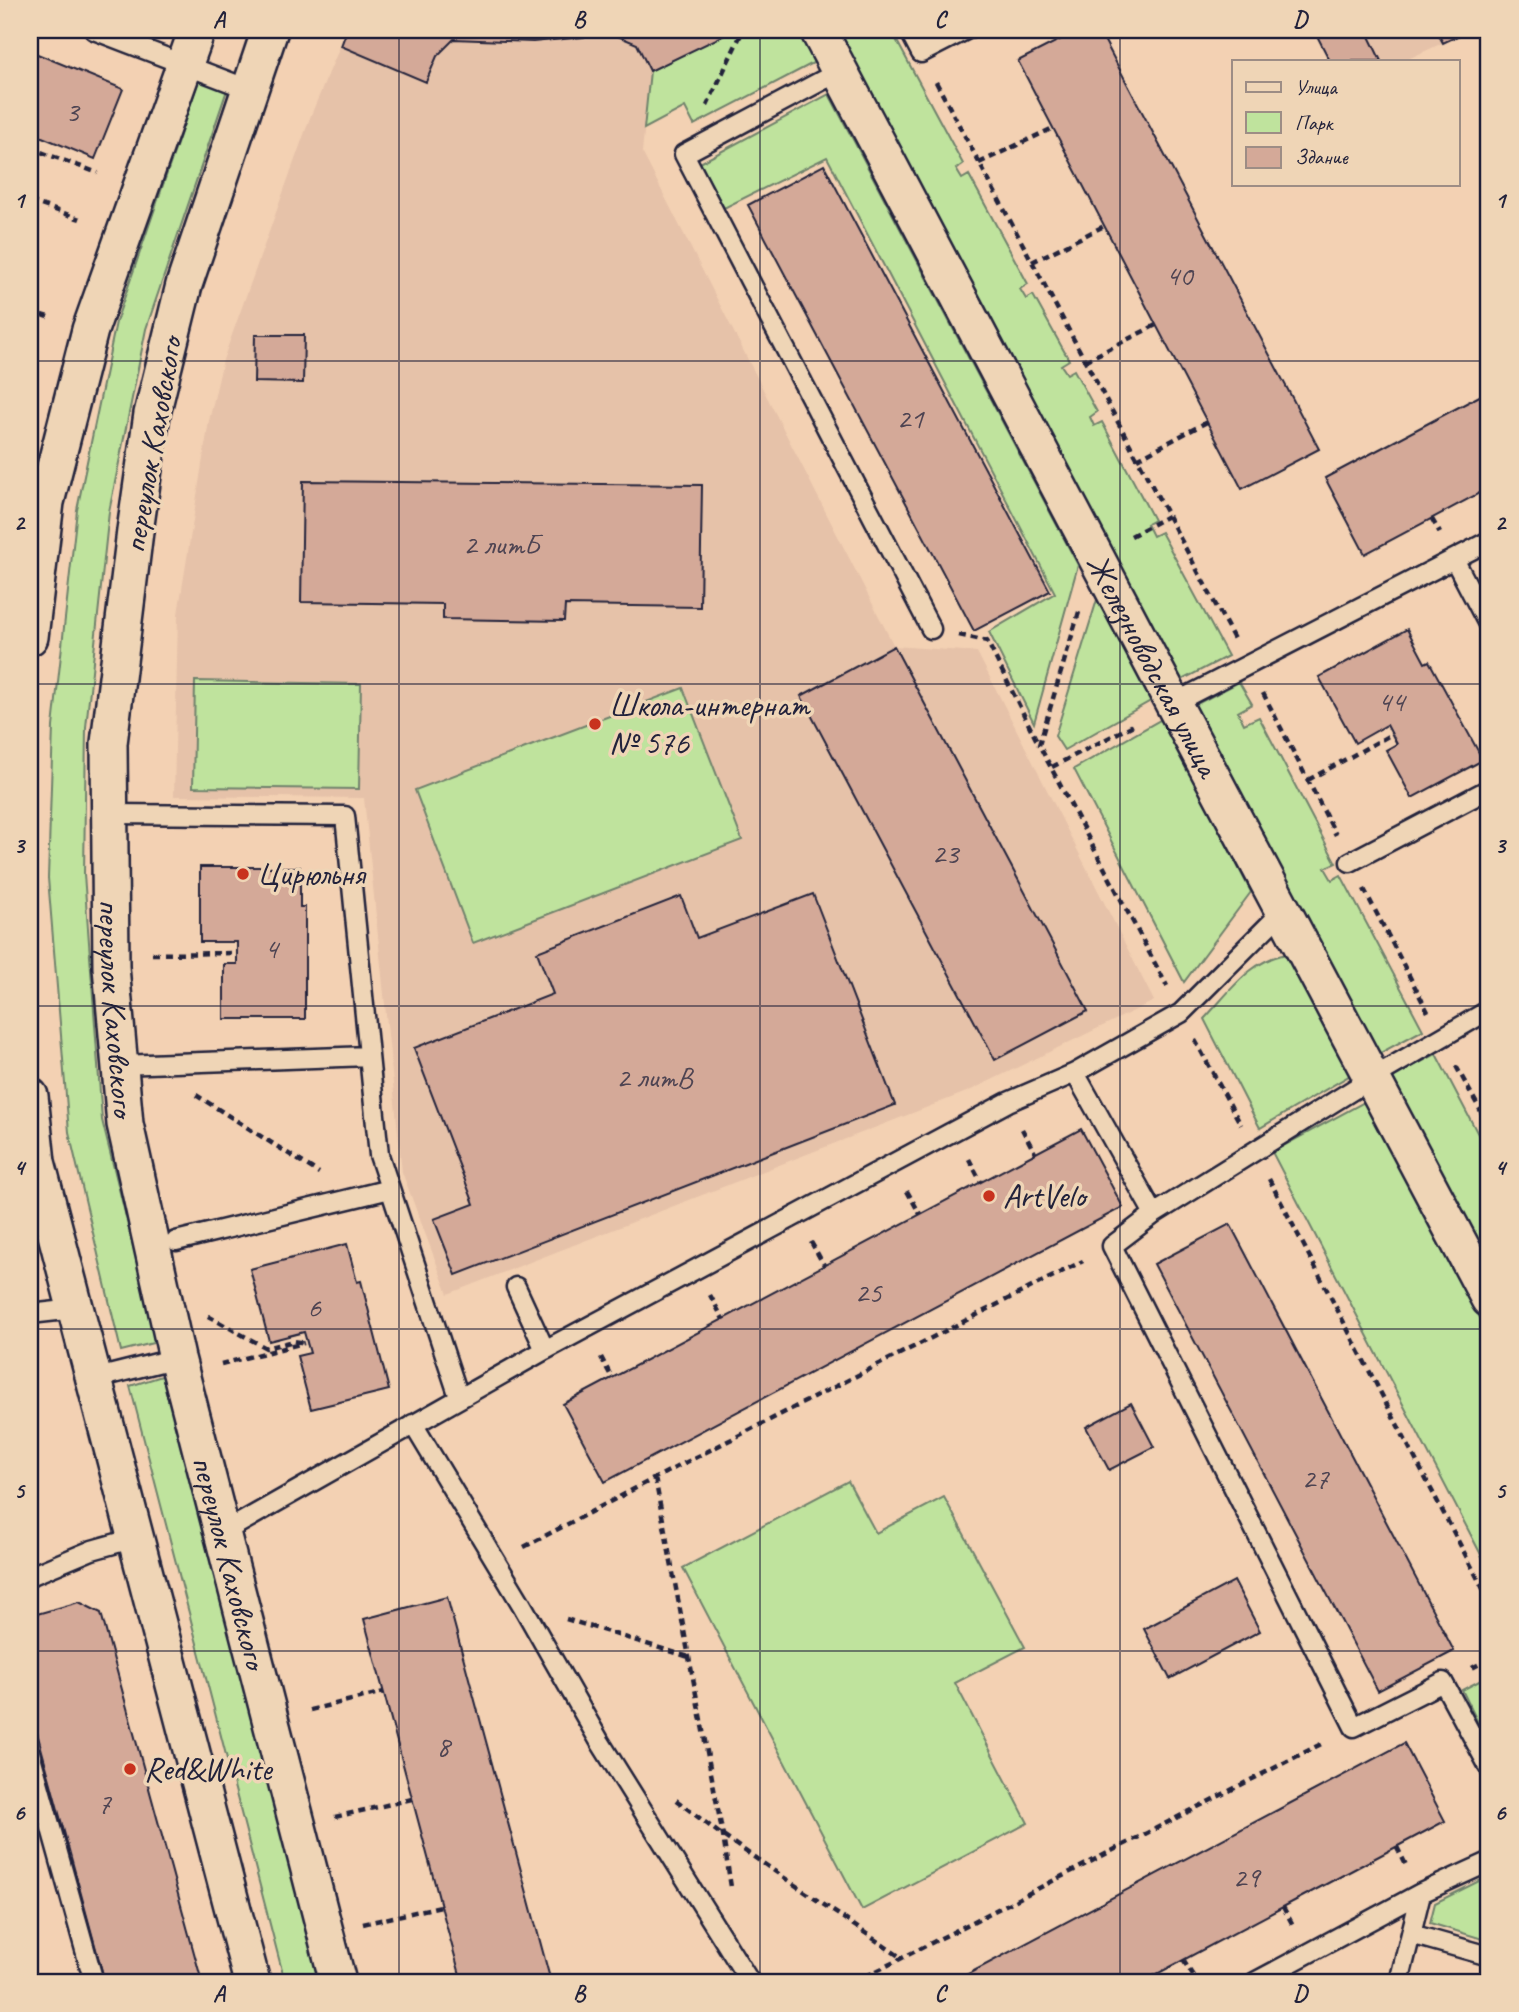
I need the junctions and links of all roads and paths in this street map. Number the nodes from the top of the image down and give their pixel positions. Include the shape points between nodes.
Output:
1 (93, 30) edge
2 (197, 30) edge
3 (270, 30) edge
4 (743, 30) edge
5 (818, 30) edge
6 (909, 30) edge
7 (966, 30) edge
8 (921, 52) junction
9 (185, 66) junction
10 (840, 71) junction
11 (248, 89) junction
12 (1053, 128) dead end
13 (30, 148) edge
14 (684, 154) junction
15 (979, 163) junction
16 (98, 173) dead end
17 (30, 201) edge
18 (80, 219) dead end
19 (1104, 226) dead end
20 (1032, 262) junction
21 (30, 311) edge
22 (48, 317) dead end
23 (1156, 325) dead end
24 (1085, 361) junction
25 (1207, 422) dead end
26 (1137, 459) junction
27 (1489, 541) edge
28 (1096, 554) junction
29 (1454, 559) junction
30 (1489, 626) edge
31 (931, 629) joint
32 (30, 637) edge
33 (1249, 667) junction
34 (1172, 705) junction
35 (1392, 734) dead end
36 (1039, 745) junction
37 (1052, 767) junction
38 (1308, 779) junction
39 (1489, 789) edge
40 (109, 814) junction
41 (1350, 862) junction
42 (1284, 910) junction
43 (237, 953) dead end
44 (146, 954) dead end
45 (1489, 1010) edge
46 (1181, 1013) junction
47 (1441, 1037) junction
48 (369, 1056) junction
49 (132, 1064) junction
50 (1075, 1073) junction
51 (1372, 1078) junction
52 (30, 1096) edge
53 (1489, 1126) edge
54 (1255, 1152) junction
55 (390, 1189) junction
56 (359, 1197) junction
57 (1154, 1214) junction
58 (176, 1241) dead end
59 (1112, 1246) junction
60 (516, 1287) dead end
61 (1489, 1299) edge
62 (75, 1309) junction
63 (30, 1314) edge
64 (206, 1315) dead end
65 (545, 1350) junction
66 (193, 1362) junction
67 (93, 1379) junction
68 (459, 1397) junction
69 (413, 1424) junction
70 (655, 1478) junction
71 (224, 1532) junction
72 (135, 1538) junction
73 (496, 1562) junction
74 (30, 1576) edge
75 (1489, 1600) edge
76 (522, 1605) junction
77 (689, 1657) junction
78 (384, 1692) dead end
79 (305, 1711) dead end
80 (1354, 1727) junction
81 (30, 1753) edge
82 (1489, 1767) edge
83 (672, 1797) dead end
84 (412, 1799) dead end
85 (333, 1818) dead end
86 (723, 1836) junction
87 (1489, 1862) edge
88 (731, 1889) dead end
89 (1421, 1893) junction
90 (441, 1906) dead end
91 (361, 1925) dead end
92 (1411, 1934) junction
93 (1489, 1956) edge
94 (902, 1958) junction
95 (1183, 1960) dead end
96 (94, 1982) edge
97 (252, 1982) edge
98 (338, 1982) edge
99 (750, 1982) edge
100 (855, 1982) edge
101 (1196, 1982) edge
102 (1255, 1982) edge
103 (1399, 1982) edge

1 - 9 lane
2 - 9 street
3 - 11 street, переулок Каховского
4 - 14 path
5 - 10 street, Железноводская улица
6 - 8 lane
7 - 8 lane
8 - 15 path
9 - 11 lane
9 - 32 street via 90,330 46,502
10 - 14 lane
10 - 28 street, Железноводская улица
11 - 40 street, переулок Каховского via 181,293 152,414 111,730
12 - 15 path
13 - 16 path
14 - 31 lane
15 - 20 path
17 - 18 path
19 - 20 path
20 - 24 path
21 - 22 path
23 - 24 path
24 - 26 path
25 - 26 path
26 - 33 path
27 - 29 lane
28 - 34 street, Железноводская улица
28 - 36 path
29 - 30 lane
29 - 33 lane
31 - 36 path via 987,641
33 - 34 lane
33 - 38 path
34 - 37 path
34 - 42 street, Железноводская улица
35 - 38 path
36 - 37 path
37 - 46 path
38 - 41 path
39 - 41 lane
40 - 48 lane via 345,816
40 - 49 street, переулок Каховского via 111,967
41 - 47 path
42 - 46 lane
42 - 51 street, Железноводская улица
43 - 44 path
45 - 47 lane
46 - 50 lane
46 - 54 path
47 - 51 lane
47 - 53 path
48 - 49 lane
48 - 55 lane via 379,1155
49 - 56 path
49 - 66 street, переулок Каховского via 125,1124
50 - 57 lane
50 - 65 lane via 1008,1102
51 - 54 lane
51 - 61 street, Железноводская улица
52 - 62 street via 37,1162
54 - 57 lane
54 - 75 path
55 - 56 lane
55 - 68 lane
56 - 58 lane
57 - 59 lane
59 - 70 path
59 - 80 lane
60 - 65 lane
62 - 63 lane
62 - 67 street
64 - 66 path via 266,1348 294,1340 307,1343
65 - 68 lane
66 - 67 lane
66 - 71 street, переулок Каховского
67 - 72 street
68 - 69 lane
69 - 71 lane
69 - 73 lane
70 - 73 path
70 - 77 path
71 - 98 street, переулок Каховского
72 - 74 lane
72 - 97 street
73 - 76 lane
76 - 77 path
76 - 99 lane via 600,1742
77 - 86 path
78 - 79 path
80 - 82 lane via 1443,1682
80 - 94 path
81 - 96 lane
83 - 86 path
84 - 85 path
86 - 88 path
86 - 94 path
87 - 89 lane
89 - 92 lane
89 - 102 lane
90 - 91 path
92 - 93 lane
92 - 103 lane
94 - 100 path
95 - 101 path

